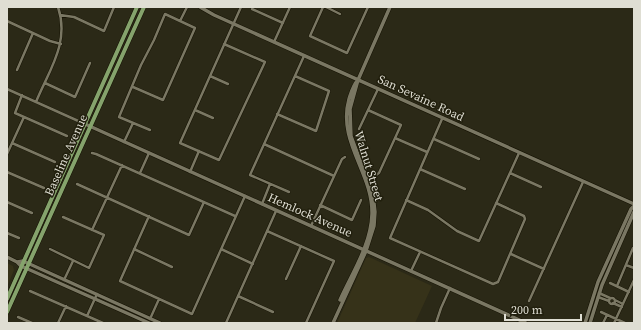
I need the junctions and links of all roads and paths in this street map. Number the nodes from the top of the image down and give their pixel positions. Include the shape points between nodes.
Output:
1 (58, 7) edge
2 (114, 7) edge
3 (137, 7) edge
4 (144, 7) edge
5 (187, 7) edge
6 (200, 7) edge
7 (241, 7) edge
8 (290, 7) edge
9 (324, 7) edge
10 (368, 7) edge
11 (390, 7) edge
12 (252, 9) dead end
13 (340, 14) dead end
14 (60, 16) junction
15 (7, 21) edge
16 (180, 21) junction
17 (283, 23) junction
18 (234, 24) junction
19 (33, 33) junction
20 (274, 42) junction
21 (61, 44) junction
22 (224, 44) junction
23 (304, 56) junction
24 (90, 63) dead end
25 (17, 70) dead end
26 (210, 76) junction
27 (295, 76) junction
28 (358, 80) junction
29 (45, 83) junction
30 (228, 84) dead end
31 (132, 86) junction
32 (7, 89) edge
33 (378, 89) junction
34 (22, 95) junction
35 (36, 102) junction
36 (195, 110) junction
37 (368, 110) junction
38 (277, 114) junction
39 (24, 117) junction
40 (213, 118) dead end
41 (442, 119) junction
42 (133, 123) junction
43 (85, 124) junction
44 (91, 126) junction
45 (359, 129) dead end
46 (150, 130) dead end
47 (67, 136) dead end
48 (395, 138) junction
49 (434, 138) junction
50 (124, 142) junction
51 (12, 143) junction
52 (264, 144) junction
53 (199, 151) junction
54 (428, 152) junction
55 (92, 153) dead end
56 (149, 153) junction
57 (519, 153) junction
58 (7, 154) edge
59 (345, 157) dead end
60 (479, 159) dead end
61 (55, 162) dead end
62 (122, 165) junction
63 (420, 169) junction
64 (7, 172) edge
65 (190, 172) junction
66 (140, 173) junction
67 (510, 173) junction
68 (376, 175) dead end
69 (334, 176) junction
70 (583, 182) junction
71 (77, 184) dead end
72 (270, 184) junction
73 (541, 187) dead end
74 (44, 188) dead end
75 (465, 189) dead end
76 (289, 192) dead end
77 (245, 196) junction
78 (107, 198) junction
79 (361, 200) dead end
80 (406, 200) junction
81 (7, 202) edge
82 (204, 202) junction
83 (496, 203) junction
84 (262, 204) junction
85 (320, 205) junction
86 (634, 205) edge
87 (276, 211) junction
88 (634, 212) edge
89 (32, 213) dead end
90 (149, 216) junction
91 (236, 216) junction
92 (63, 217) dead end
93 (311, 226) junction
94 (92, 230) junction
95 (267, 231) junction
96 (7, 233) edge
97 (19, 238) dead end
98 (301, 246) junction
99 (633, 248) edge
100 (50, 249) dead end
101 (134, 249) junction
102 (221, 249) junction
103 (364, 250) junction
104 (420, 252) junction
105 (511, 254) junction
106 (7, 257) edge
107 (24, 261) junction
108 (73, 261) junction
109 (17, 262) junction
110 (253, 264) junction
111 (626, 264) junction
112 (21, 266) junction
113 (28, 266) junction
114 (172, 266) dead end
115 (634, 268) edge
116 (544, 269) junction
117 (411, 272) junction
118 (286, 279) dead end
119 (64, 280) junction
120 (634, 280) edge
121 (610, 283) dead end
122 (617, 286) junction
123 (450, 288) junction
124 (30, 291) dead end
125 (629, 292) junction
126 (97, 294) junction
127 (599, 295) junction
128 (238, 296) junction
129 (7, 298) edge
130 (95, 299) junction
131 (159, 299) junction
132 (614, 299) junction
133 (610, 300) junction
134 (529, 301) dead end
135 (613, 303) junction
136 (622, 305) junction
137 (66, 306) junction
138 (7, 312) edge
139 (273, 312) dead end
140 (601, 312) dead end
141 (607, 315) junction
142 (87, 316) junction
143 (18, 317) dead end
144 (616, 319) junction
145 (149, 321) edge
146 (518, 321) edge
147 (32, 323) edge
148 (58, 323) edge
149 (103, 323) edge
150 (160, 323) edge
151 (226, 323) edge
152 (306, 323) edge
153 (331, 323) edge
154 (436, 323) edge
155 (526, 323) edge
156 (585, 323) edge
157 (590, 323) edge
158 (603, 323) edge
159 (614, 323) edge
160 (625, 323) edge

1 - 14 street
2 - 14 street via 104,31 74,17
3 - 43 main road, Baseline Avenue
4 - 44 main road, Baseline Avenue
5 - 16 street
6 - 18 street, San Sevaine Road
7 - 18 street
8 - 17 street
9 - 10 street via 310,36 347,53
9 - 13 street
11 - 28 street
12 - 17 street
14 - 21 street
15 - 19 street
16 - 31 street via 165,14
16 - 31 street via 195,28 163,100
17 - 20 street
18 - 20 street, San Sevaine Road
18 - 22 street
19 - 21 street
19 - 25 street
20 - 23 street, San Sevaine Road
21 - 29 street
22 - 26 street
22 - 53 street via 265,62 220,160
23 - 27 street
23 - 28 street, San Sevaine Road
24 - 29 street via 75,97
26 - 30 street
26 - 36 street
27 - 38 street
27 - 38 street via 329,92 316,131
28 - 33 street, San Sevaine Road
28 - 103 street via 350,109 350,131 371,188 375,212 374,226
29 - 35 street
31 - 42 street via 119,116
32 - 34 street
33 - 37 street
33 - 41 street, San Sevaine Road
34 - 35 street
34 - 39 street via 15,113
35 - 43 street
36 - 40 street
36 - 53 street via 180,143
37 - 45 street
37 - 48 street via 401,125
38 - 52 street
39 - 47 street
39 - 51 street
41 - 49 street
41 - 57 street, San Sevaine Road
42 - 46 street
42 - 50 street
43 - 44 street, Hemlock Avenue
43 - 107 main road, Baseline Avenue
44 - 50 street, Hemlock Avenue
44 - 113 main road, Baseline Avenue
48 - 54 street
48 - 68 street
49 - 54 street
49 - 60 street
50 - 56 street, Hemlock Avenue
51 - 58 street
51 - 61 street
52 - 69 street
52 - 72 street via 250,175
53 - 65 street
54 - 63 street
55 - 62 street
56 - 65 street, Hemlock Avenue
56 - 66 street
57 - 67 street
57 - 70 street, San Sevaine Road
59 - 69 street
62 - 66 street
62 - 78 street
63 - 75 street
63 - 80 street
64 - 74 street
65 - 77 street, Hemlock Avenue
66 - 82 street
67 - 73 street
67 - 83 street
69 - 85 street
70 - 86 street, San Sevaine Road
70 - 116 street
71 - 78 street
72 - 76 street
72 - 84 street
77 - 84 street, Hemlock Avenue
77 - 91 street
78 - 90 street
78 - 94 street
79 - 85 street via 352,220
80 - 83 street via 428,210 457,231 479,241
80 - 104 street via 390,238
81 - 89 street
82 - 90 street via 189,234
82 - 91 street
83 - 105 street via 525,218
84 - 87 street, Hemlock Avenue
85 - 93 street
86 - 156 street via 598,282
87 - 93 street, Hemlock Avenue
87 - 95 street
88 - 127 street
90 - 101 street
91 - 102 street
92 - 94 street
93 - 103 street, Hemlock Avenue
94 - 108 street via 104,235 89,268
95 - 98 street
95 - 110 street
96 - 97 street
98 - 118 street
98 - 152 street via 334,261
99 - 111 street
100 - 108 street
101 - 114 street
101 - 131 street via 120,281
102 - 110 street
102 - 131 street via 192,314
103 - 117 street, Hemlock Avenue
103 - 153 street
104 - 105 street via 493,284 498,282
104 - 117 street
105 - 116 street
106 - 109 street
107 - 109 street
107 - 112 main road, Baseline Avenue
107 - 113 street
108 - 119 street
109 - 112 street
110 - 128 street
111 - 115 street
111 - 122 street
112 - 113 street
112 - 129 main road, Baseline Avenue
113 - 119 street
113 - 130 street
113 - 138 main road, Baseline Avenue
116 - 134 street
117 - 123 street, Hemlock Avenue
119 - 126 street
120 - 125 street
121 - 122 street
122 - 125 street
123 - 146 street, Hemlock Avenue
123 - 154 street
124 - 137 street
125 - 136 street
126 - 130 street
126 - 145 street
127 - 133 street
127 - 157 street
128 - 139 street
128 - 151 street
130 - 142 street
130 - 145 street
131 - 145 street
132 - 133 street
132 - 135 street
132 - 136 street
133 - 135 street
135 - 136 street
136 - 144 street
137 - 142 street
137 - 148 street
140 - 141 street
141 - 144 street
141 - 158 street
142 - 149 street
143 - 147 street
144 - 159 street
144 - 160 street
145 - 150 street
146 - 155 street, Hemlock Avenue

